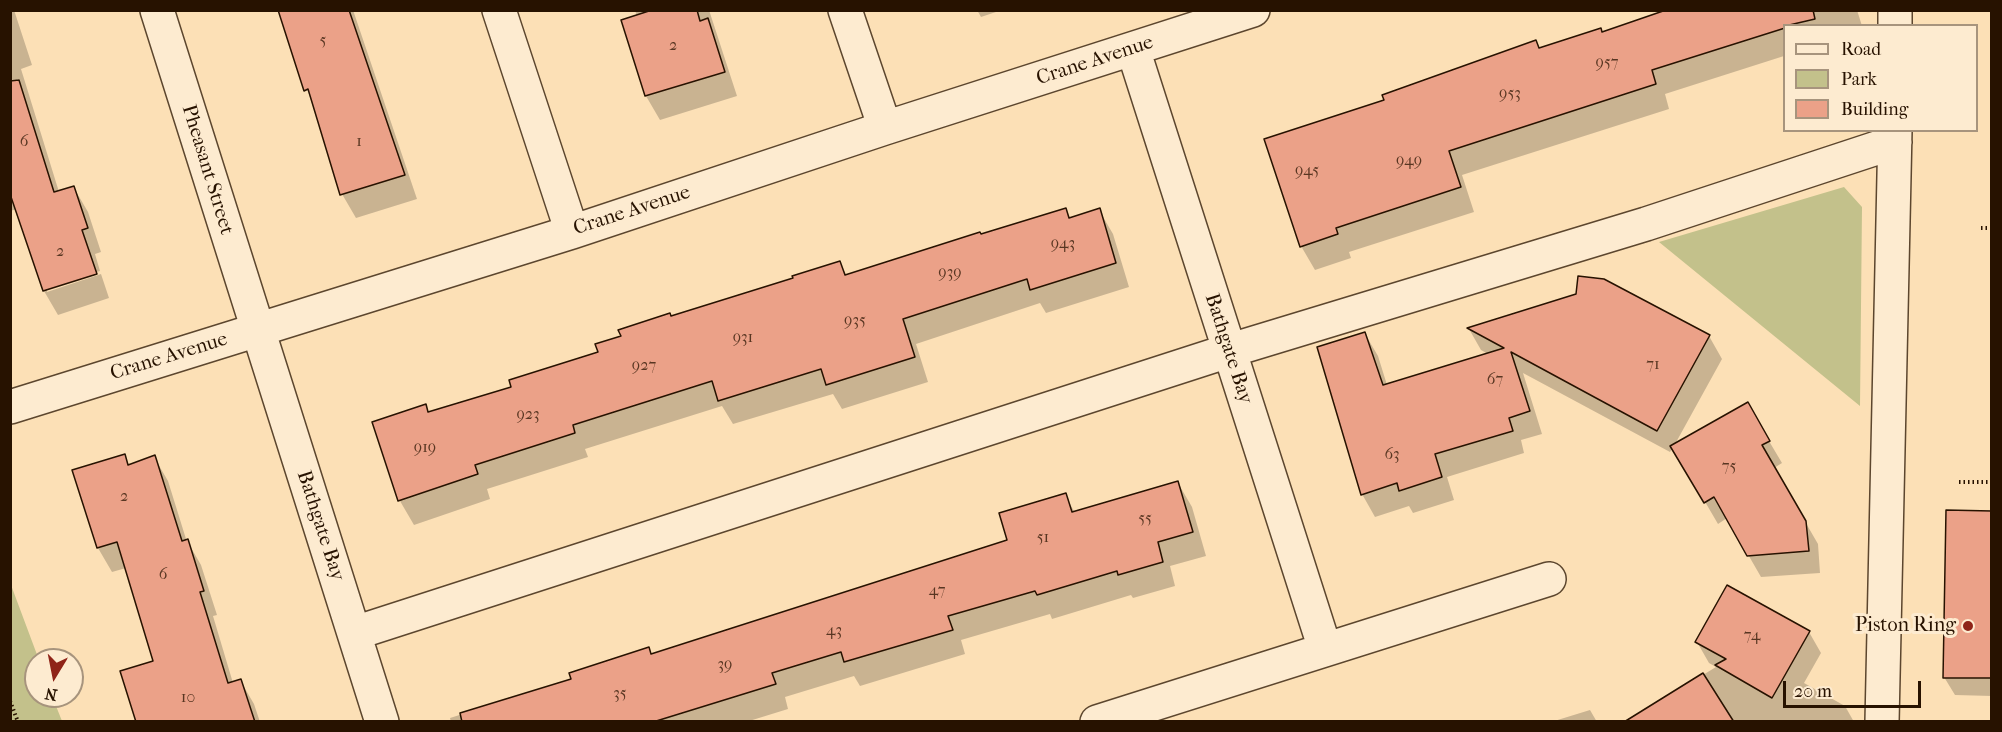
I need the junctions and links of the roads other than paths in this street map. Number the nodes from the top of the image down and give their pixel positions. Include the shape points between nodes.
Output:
1 (157, 10) edge
2 (498, 10) edge
3 (845, 10) edge
4 (1253, 10) edge
5 (1204, 18) edge
6 (1133, 49) junction
7 (885, 128) junction
8 (1895, 136) edge
9 (572, 232) junction
10 (257, 330) junction
11 (1228, 351) junction
12 (10, 407) edge
13 (1549, 579) dead end
14 (355, 633) junction
15 (1325, 648) junction
16 (382, 722) edge
17 (1097, 722) edge
18 (1882, 722) edge

1 - 10 street, Pheasant Street
2 - 9 street
3 - 7 street
4 - 5 street, Crane Avenue
5 - 6 street, Crane Avenue
6 - 7 street, Crane Avenue
6 - 11 street, Bathgate Bay
7 - 9 street, Crane Avenue
8 - 11 street via 1646,224
8 - 18 street
9 - 10 street, Crane Avenue
10 - 12 street, Crane Avenue
10 - 14 street, Bathgate Bay
11 - 14 street
11 - 15 street, Bathgate Bay
13 - 15 street
14 - 16 street, Bathgate Bay
15 - 17 street

